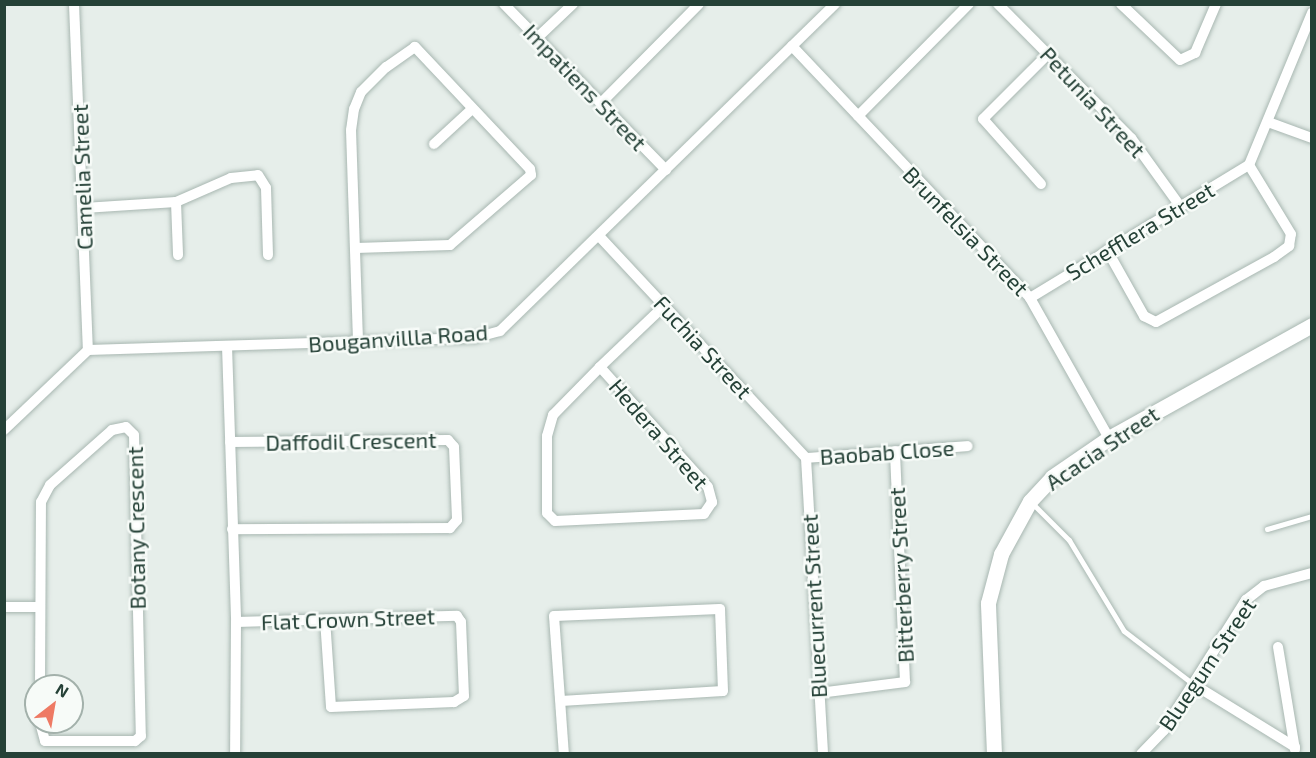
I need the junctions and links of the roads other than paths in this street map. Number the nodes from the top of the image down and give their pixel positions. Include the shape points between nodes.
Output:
1 (75, 4) edge
2 (504, 4) edge
3 (573, 4) edge
4 (699, 4) edge
5 (835, 4) edge
6 (969, 4) edge
7 (998, 4) edge
8 (1121, 4) edge
9 (1216, 4) edge
10 (1311, 13) edge
11 (537, 38) junction
12 (792, 46) junction
13 (1048, 54) junction
14 (601, 103) junction
15 (472, 109) junction
16 (858, 116) junction
17 (1268, 122) junction
18 (1311, 138) edge
19 (434, 144) dead end
20 (1249, 165) junction
21 (666, 170) junction
22 (1041, 184) dead end
23 (176, 202) junction
24 (1180, 206) junction
25 (84, 208) junction
26 (600, 237) junction
27 (356, 248) junction
28 (1107, 250) junction
29 (178, 255) dead end
30 (268, 255) dead end
31 (1030, 298) junction
32 (665, 305) junction
33 (1311, 325) edge
34 (358, 342) junction
35 (227, 346) junction
36 (88, 350) junction
37 (600, 367) junction
38 (4, 430) edge
39 (1109, 438) junction
40 (230, 442) junction
41 (968, 446) dead end
42 (895, 452) junction
43 (806, 458) junction
44 (1030, 501) junction
45 (1311, 516) edge
46 (232, 529) junction
47 (1267, 529) dead end
48 (1311, 573) edge
49 (4, 607) edge
50 (40, 607) junction
51 (325, 620) junction
52 (236, 622) junction
53 (1278, 647) dead end
54 (40, 674) edge
55 (1193, 684) junction
56 (819, 693) junction
57 (561, 701) junction
58 (40, 734) edge
59 (1295, 750) edge
60 (235, 753) edge
61 (564, 753) edge
62 (823, 753) edge
63 (994, 753) edge
64 (1141, 753) edge

1 - 25 street, Camelia Street
2 - 11 street, Impatiens Street
3 - 11 street
4 - 14 street
5 - 12 street, Bouganvillla Road
6 - 16 street
7 - 13 street, Petunia Street
8 - 9 street via 1180,60 1195,53
10 - 17 street
11 - 14 street, Impatiens Street
12 - 16 street, Brunfelsia Street
12 - 21 street, Bouganvillla Road
13 - 22 street via 983,119
13 - 24 street, Petunia Street via 1141,150
14 - 21 street, Impatiens Street
15 - 19 street
15 - 27 street via 531,173 450,245
15 - 27 street via 411,46 366,87 354,109
16 - 31 street, Brunfelsia Street
17 - 18 street
17 - 20 street
20 - 24 street, Schefflera Street
20 - 28 street via 1291,234 1289,246 1274,257 1156,322 1144,316
21 - 26 street, Bouganvillla Road
23 - 25 street
23 - 29 street
23 - 30 street via 231,178 258,175 266,188
24 - 28 street, Schefflera Street
25 - 36 street, Camelia Street
26 - 32 street, Fuchia Street
26 - 34 street, Bouganvillla Road via 500,331 474,338
27 - 34 street
28 - 31 street, Schefflera Street
31 - 39 street, Brunfelsia Street
32 - 37 street
32 - 43 street, Fuchia Street
33 - 39 street, Acacia Street
34 - 35 street, Bouganvillla Road
35 - 36 street, Bouganvillla Road
35 - 40 street
36 - 38 street
37 - 37 street, Hedera Street via 550,421 549,519 691,518 704,514 712,502 708,488
39 - 44 street, Acacia Street via 1052,477
40 - 46 street
40 - 46 street, Daffodil Crescent via 448,440 454,447 457,520 450,528
41 - 42 street, Baobab Close
42 - 43 street, Baobab Close
42 - 56 street, Bitterberry Street via 905,682
43 - 56 street, Bluecurrent Street
44 - 55 lane via 1069,540 1124,631
44 - 63 street, Acacia Street via 1001,554 988,603
45 - 47 lane
46 - 52 street
48 - 55 street, Bluegum Street via 1254,592
49 - 50 street
50 - 54 street, Botany Crescent
50 - 58 street, Botany Crescent via 43,496 112,430 126,427 134,435 141,736 135,741 46,741
51 - 51 street, Flat Crown Street via 459,617 465,691 460,701 339,709 328,702
51 - 52 street, Flat Crown Street
52 - 60 street
53 - 59 street
55 - 59 street
55 - 64 street, Bluegum Street via 1164,730
56 - 62 street, Bluecurrent Street
57 - 57 street via 723,692 720,611 711,606 559,614 552,620
57 - 61 street

